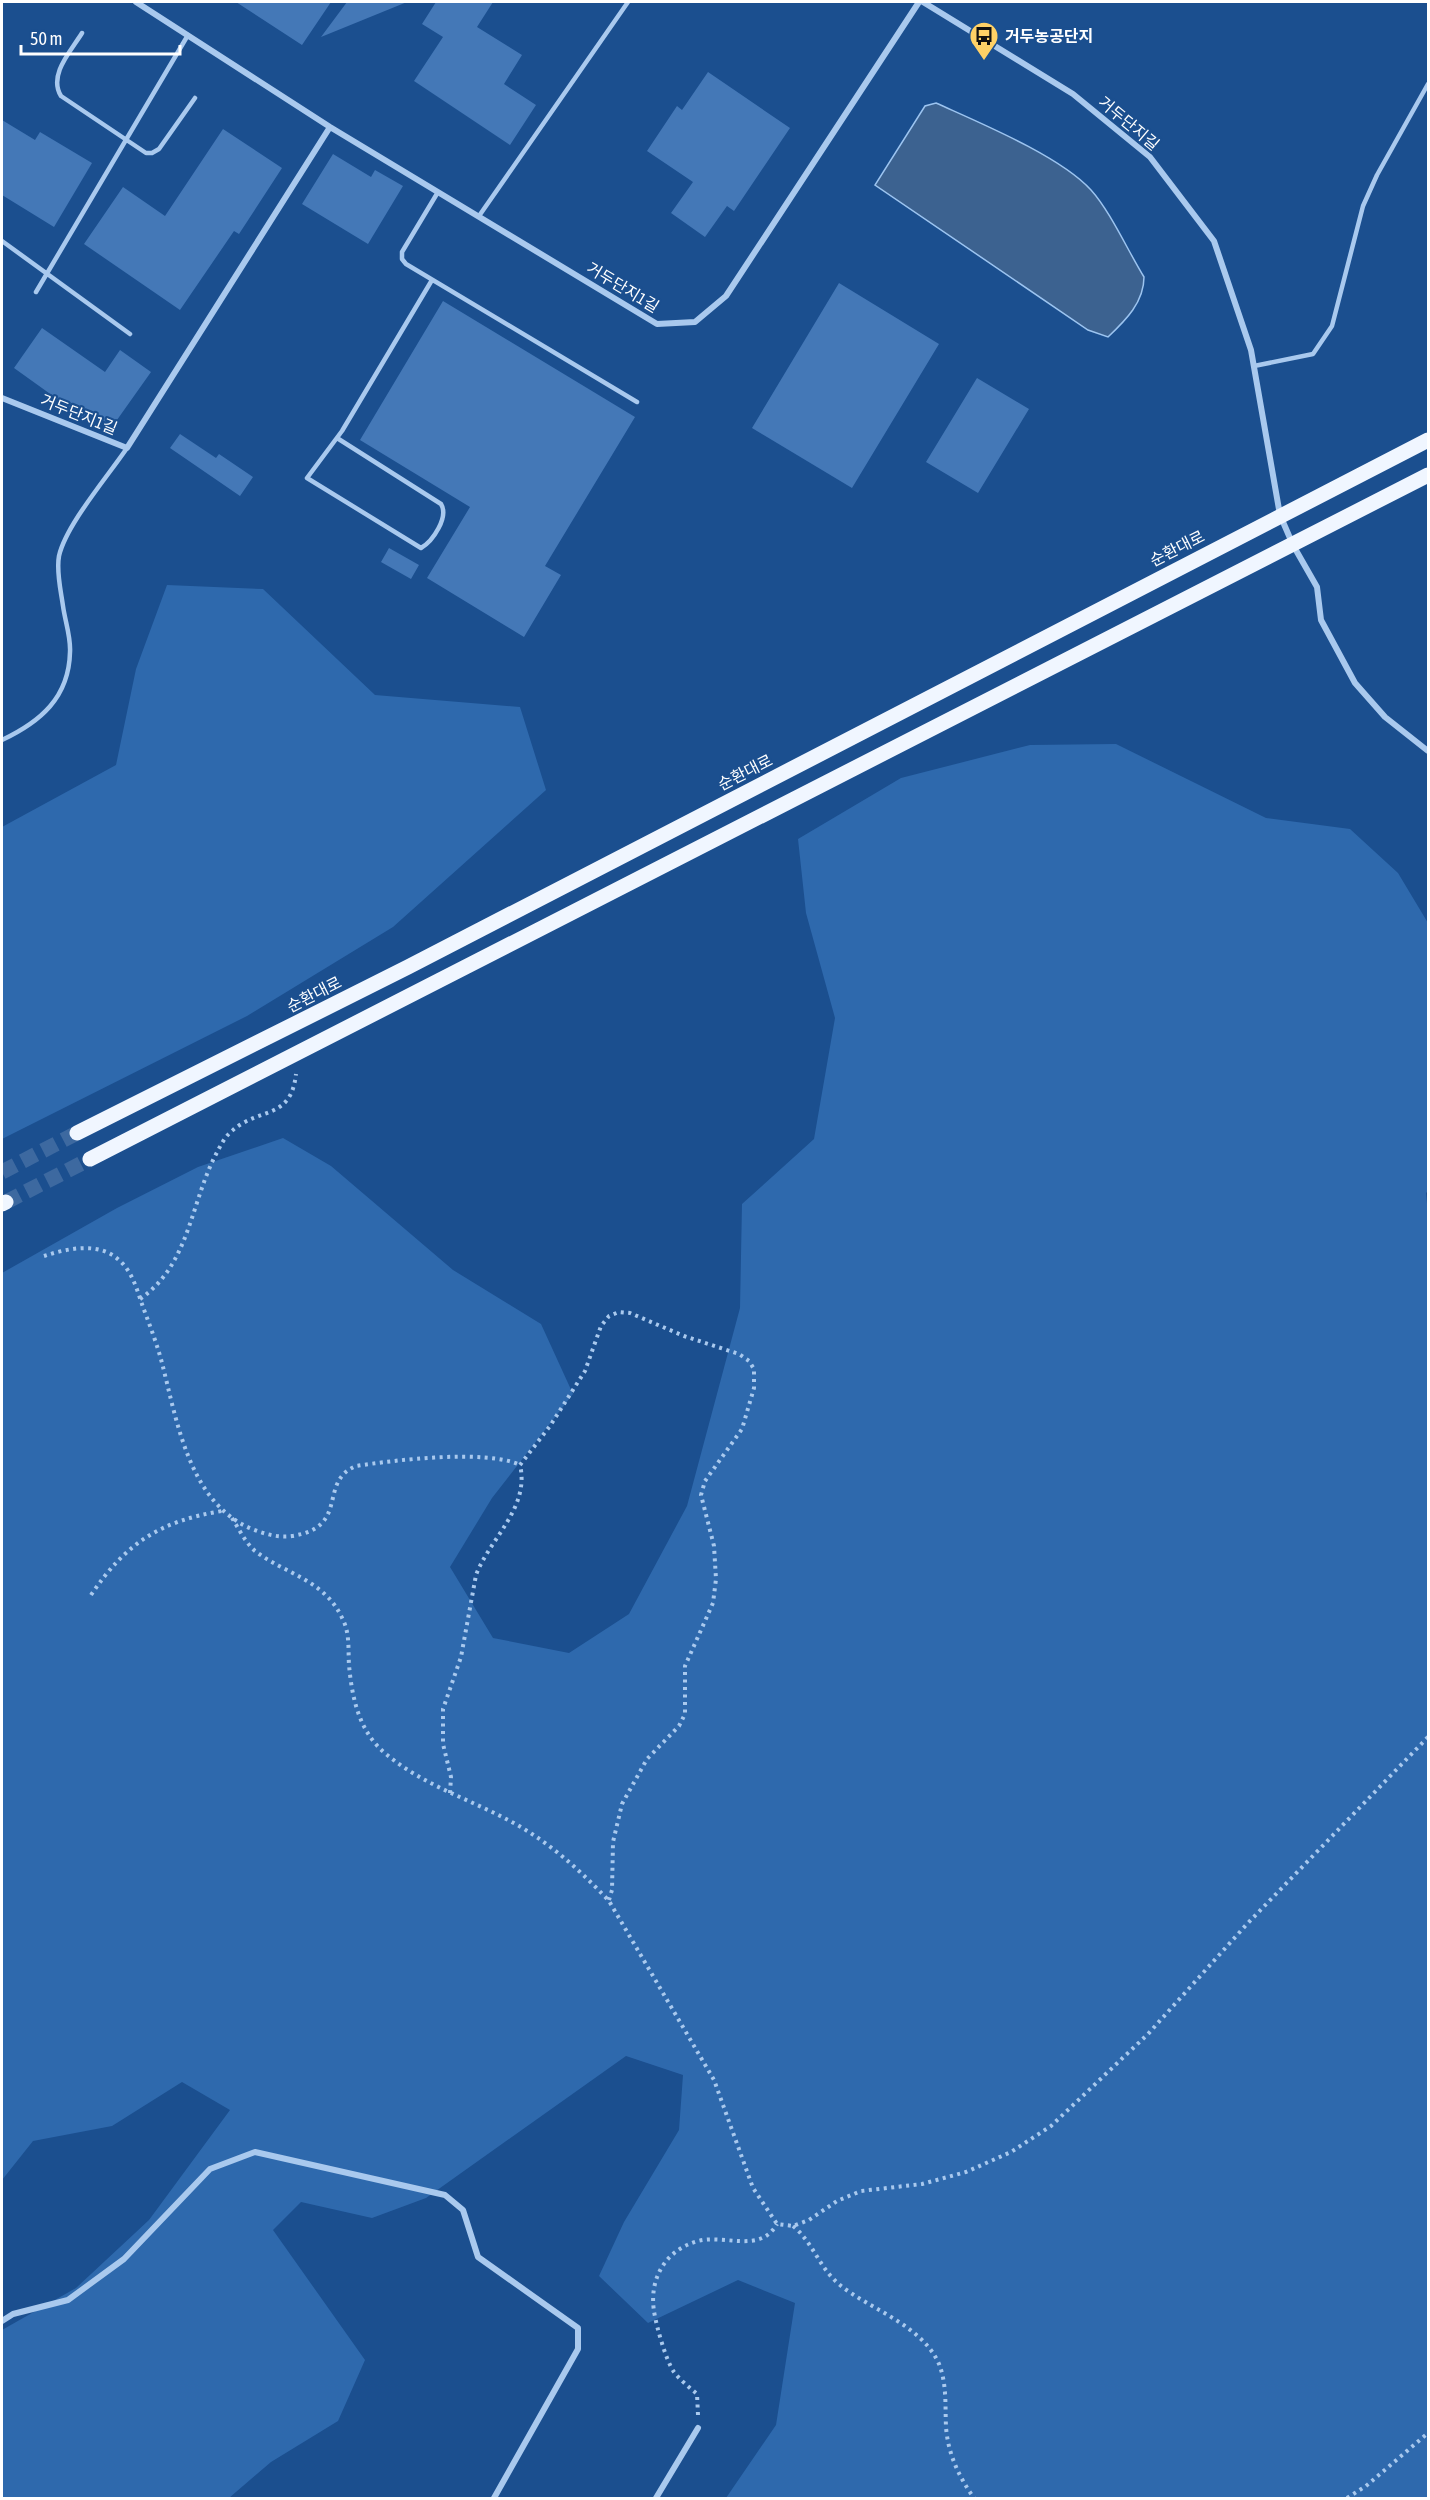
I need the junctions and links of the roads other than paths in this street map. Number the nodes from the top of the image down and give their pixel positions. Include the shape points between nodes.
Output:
1 (136, 2) edge
2 (628, 2) edge
3 (921, 2) edge
4 (82, 33) dead end
5 (188, 35) junction
6 (1428, 84) edge
7 (195, 98) dead end
8 (330, 127) junction
9 (126, 140) junction
10 (438, 192) junction
11 (478, 216) junction
12 (2, 241) edge
13 (47, 273) junction
14 (432, 279) junction
15 (36, 292) dead end
16 (130, 334) dead end
17 (1254, 366) junction
18 (2, 398) edge
19 (637, 402) dead end
20 (337, 438) junction
21 (1428, 440) edge
22 (128, 448) junction
23 (1428, 475) edge
24 (1281, 514) junction
25 (1293, 545) junction
26 (2, 740) edge
27 (1428, 751) edge
28 (77, 1133) tunnel mouth
29 (90, 1159) tunnel mouth
30 (2, 2321) edge
31 (699, 2428) road end
32 (494, 2499) edge
33 (656, 2499) edge

1 - 5 street, 거두단지1길
2 - 11 lane
3 - 11 street, 거두단지1길 via 726,296 695,322 657,324
3 - 17 street, 거두단지길 via 1073,94 1150,157 1214,241
4 - 9 lane via 55,79 56,89
5 - 8 street, 거두단지1길
5 - 9 lane
6 - 17 lane via 1363,206 1332,326 1313,354
7 - 9 lane via 159,149 146,153
8 - 10 street, 거두단지1길
8 - 22 street, 거두단지1길
9 - 13 lane
10 - 11 street, 거두단지1길
10 - 14 lane via 402,252 406,264
12 - 13 lane
13 - 15 lane
13 - 16 lane
14 - 19 lane
14 - 20 lane
17 - 24 street, 거두단지길
18 - 22 street, 거두단지1길
20 - 20 lane via 307,478 421,548 426,545 444,516 441,504
21 - 24 main road, 순환대로
22 - 26 lane via 68,534 59,557 70,651 58,696 44,714
23 - 25 main road
24 - 25 street, 거두단지길
24 - 28 main road, 순환대로 via 419,961
25 - 27 street, 거두단지길 via 1317,587 1321,620 1355,683 1385,717
25 - 29 main road
30 - 32 street via 13,2314 68,2300 124,2259 210,2169 255,2152 445,2195 463,2210 478,2257 578,2328 578,2349
31 - 33 street

